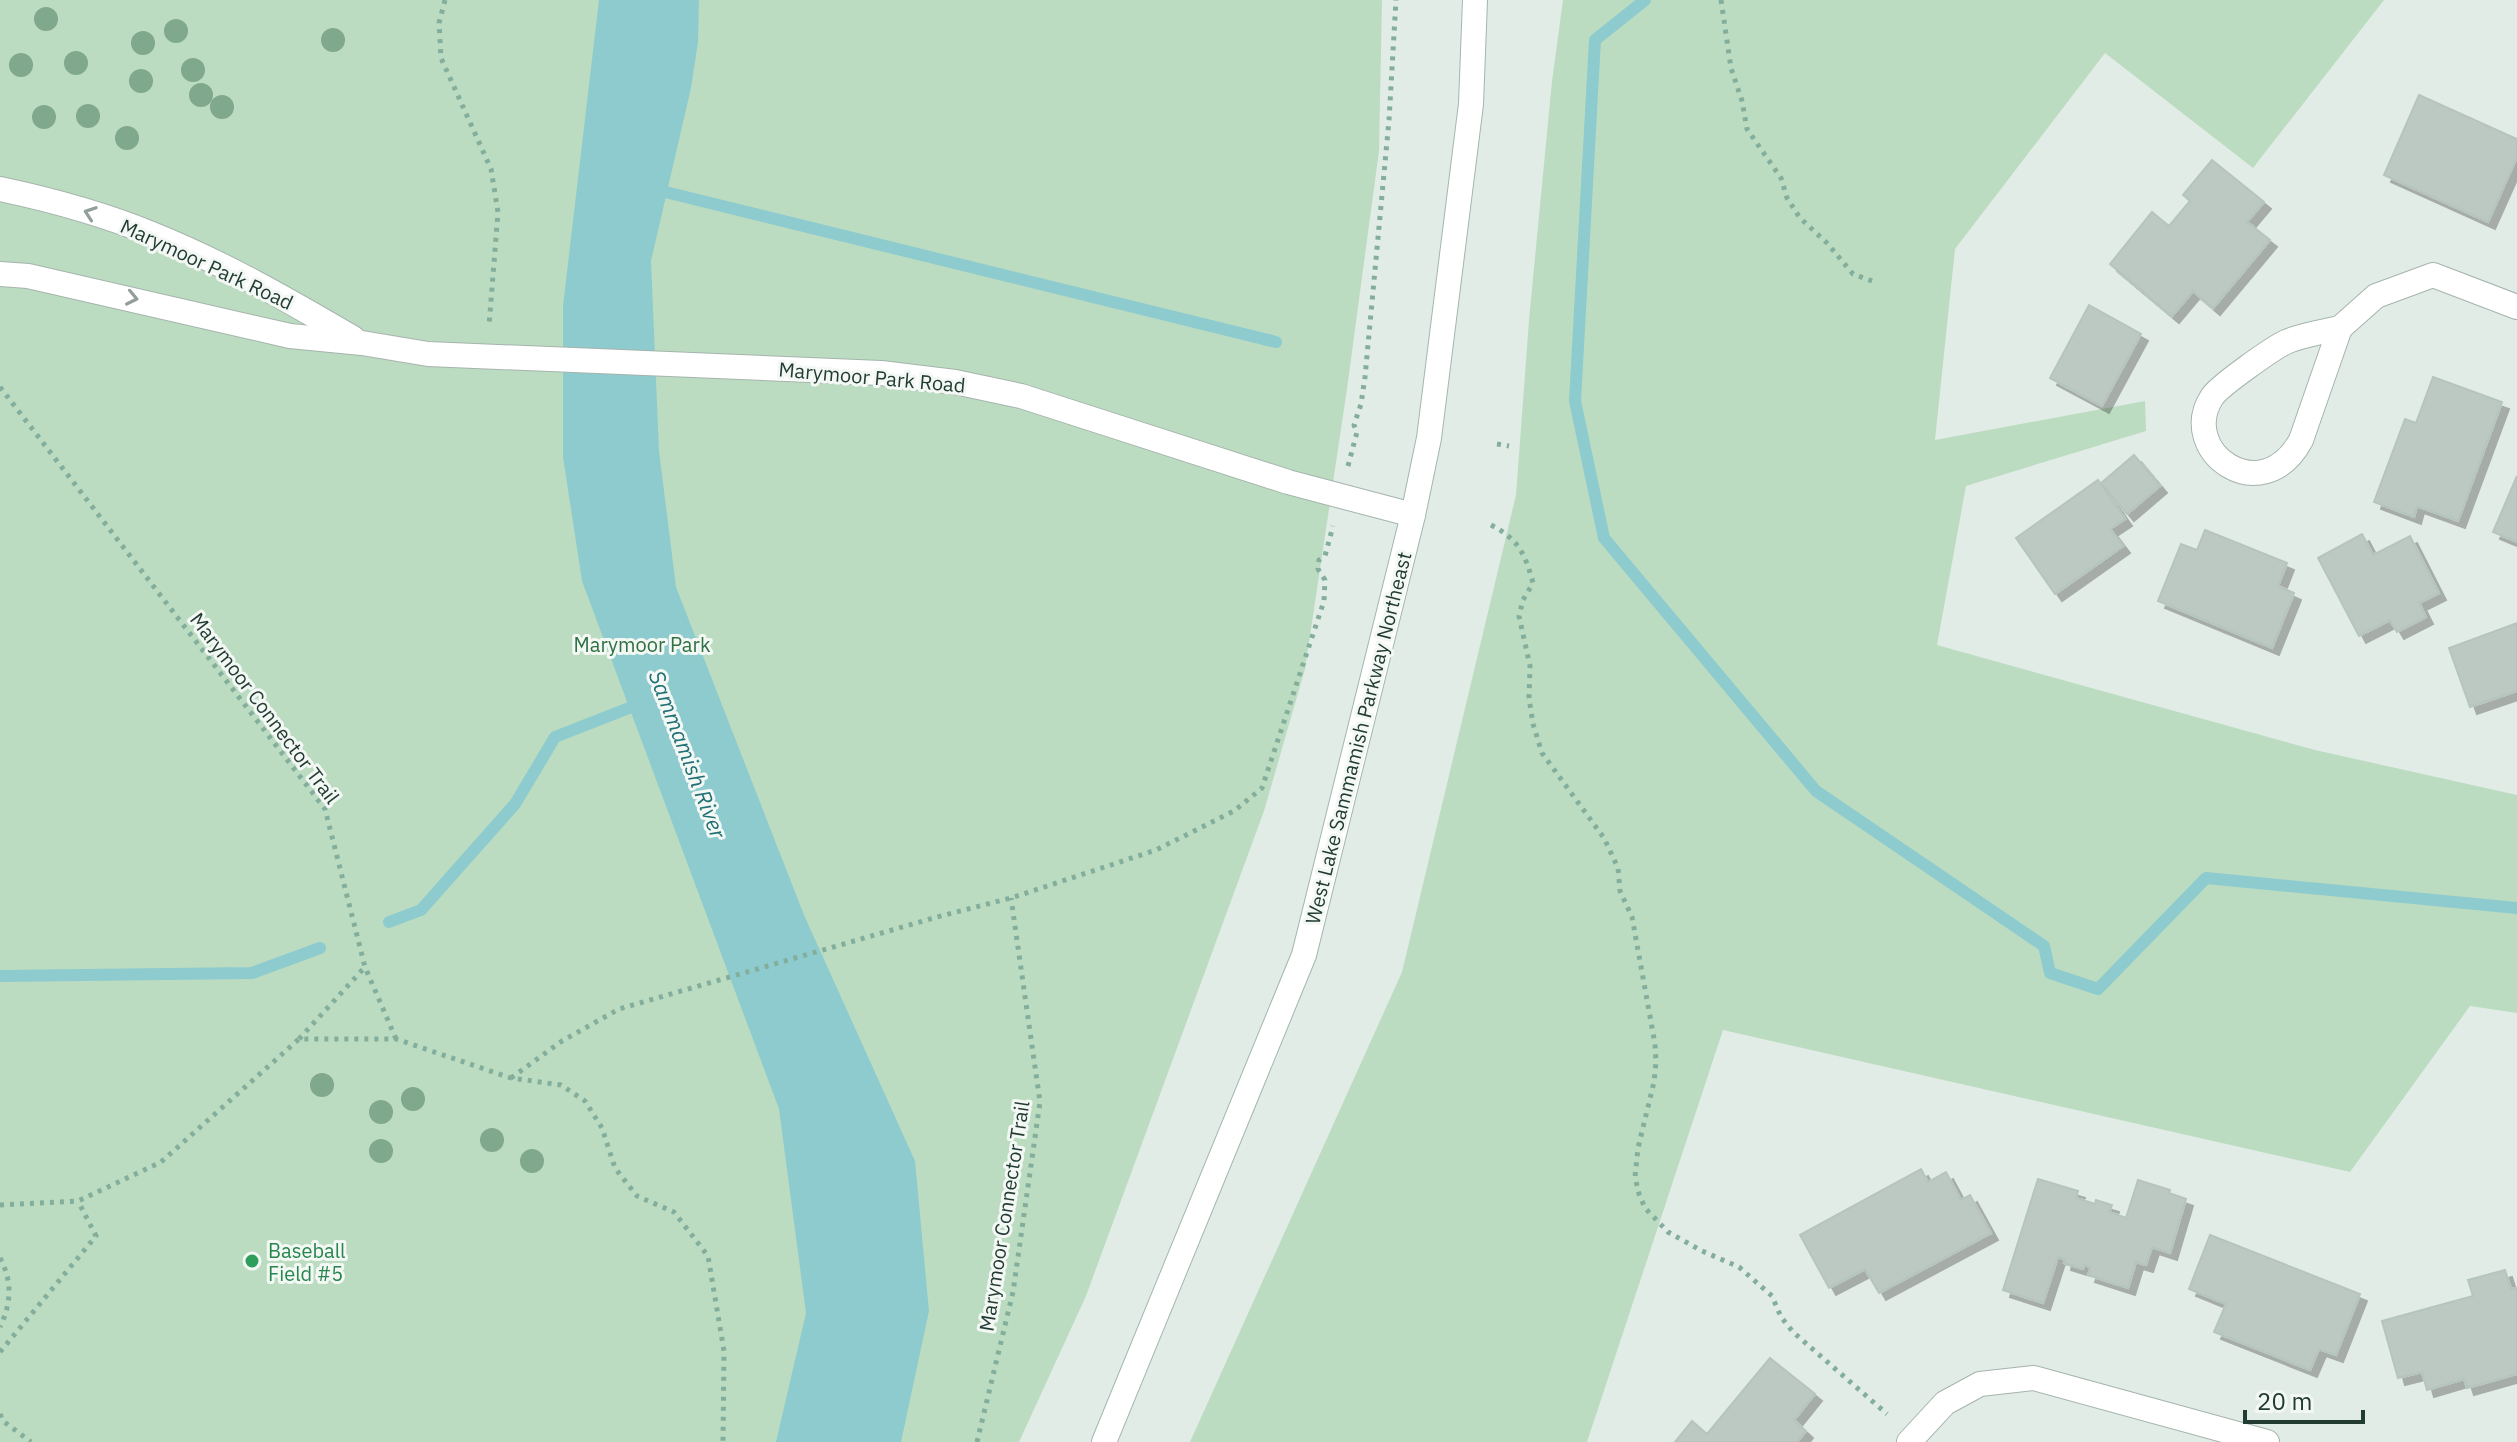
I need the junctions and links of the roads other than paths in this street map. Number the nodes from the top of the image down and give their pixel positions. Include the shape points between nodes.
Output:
1 (1475, 0) edge
2 (0, 189) edge
3 (0, 274) edge
4 (2517, 307) edge
5 (2340, 328) junction
6 (362, 343) junction
7 (1413, 515) junction
8 (1104, 1442) edge
9 (1909, 1442) edge
10 (2267, 1442) edge

1 - 7 street, West Lake Sammamish Parkway Northeast via 1471,104 1429,438
6 -> 2 street, Marymoor Park Road via 277,294 152,234 56,201
3 -> 6 street, Marymoor Park Road via 290,336
4 - 5 street via 2433,275 2376,296
5 - 5 street via 2293,455 2265,473 2248,474 2219,459 2209,445 2205,421 2211,398 2222,386 2286,342
6 - 7 street, Marymoor Park Road via 428,354 881,373 955,382 1008,393 1288,482
7 - 8 street, West Lake Sammamish Parkway Northeast via 1304,955
9 - 10 street via 1945,1403 1980,1384 2034,1378

